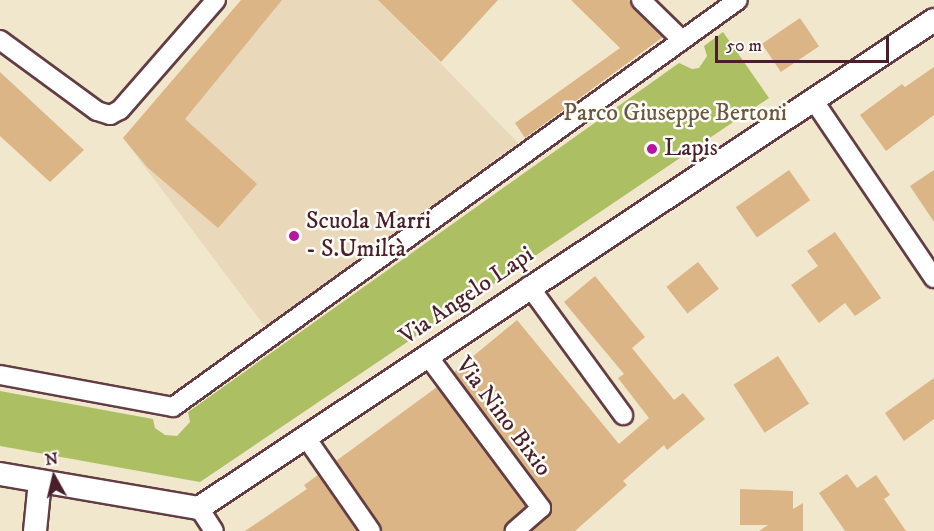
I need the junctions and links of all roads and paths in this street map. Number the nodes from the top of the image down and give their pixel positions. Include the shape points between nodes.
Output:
1 (216, 0) edge
2 (641, 0) edge
3 (738, 0) edge
4 (934, 20) edge
5 (0, 40) edge
6 (682, 40) junction
7 (814, 101) junction
8 (934, 278) edge
9 (529, 286) junction
10 (427, 355) junction
11 (0, 375) edge
12 (623, 415) dead end
13 (307, 438) junction
14 (0, 474) edge
15 (40, 481) junction
16 (200, 508) junction
17 (34, 531) edge
18 (214, 531) edge
19 (371, 531) edge
20 (515, 531) edge

1 - 5 street via 120,110 110,115 97,111
2 - 6 street
3 - 6 street
4 - 7 street, Via Angelo Lapi
6 - 11 street via 173,407
7 - 8 street
7 - 9 street, Via Angelo Lapi
9 - 10 street, Via Angelo Lapi
9 - 12 street
10 - 13 street, Via Angelo Lapi
10 - 20 street, Via Nino Bixio via 541,508
13 - 16 street, Via Angelo Lapi
13 - 19 street
14 - 15 street
15 - 16 street
15 - 17 street
16 - 18 street

